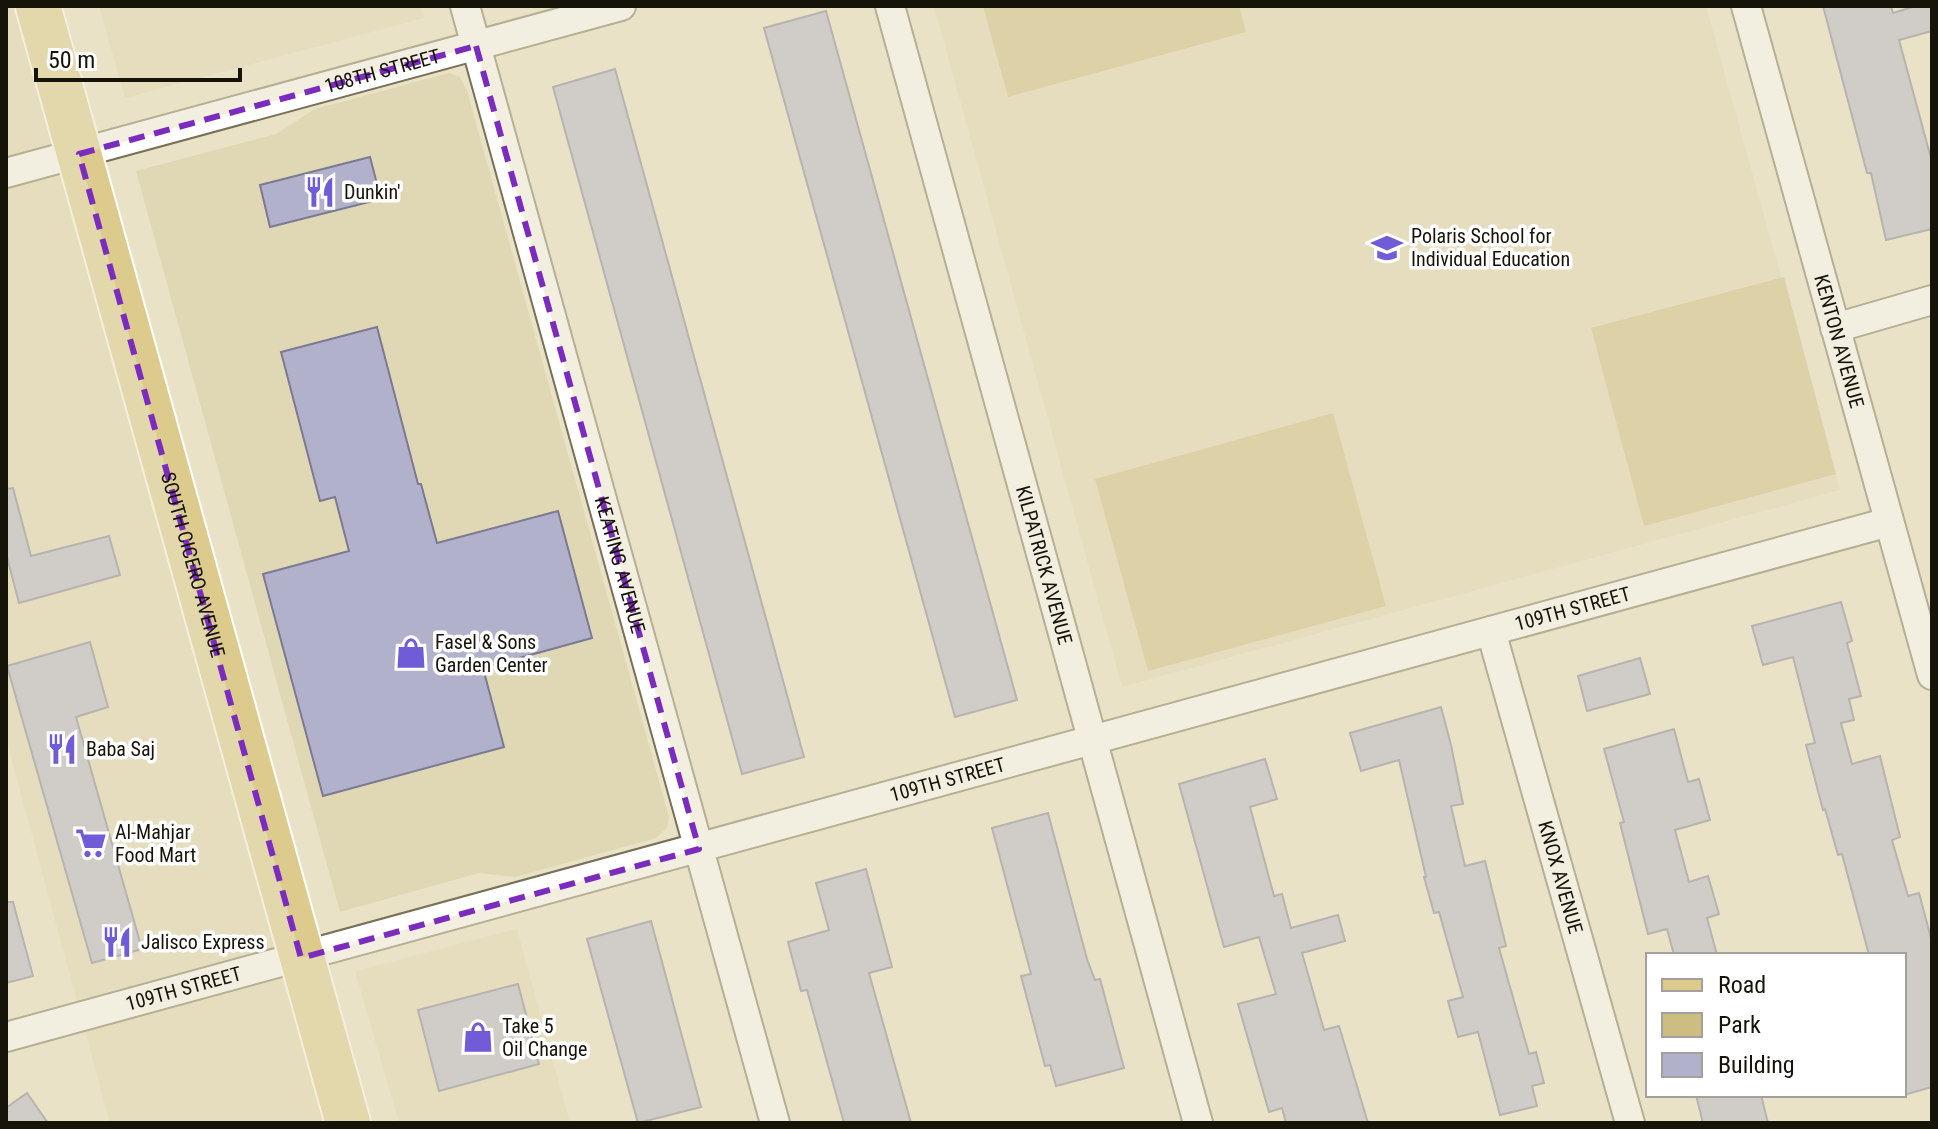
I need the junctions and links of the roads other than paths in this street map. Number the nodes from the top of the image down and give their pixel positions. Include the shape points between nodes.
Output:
1 (38, 6) edge
2 (465, 6) edge
3 (621, 6) edge
4 (890, 6) edge
5 (1746, 6) edge
6 (476, 46) junction
7 (79, 154) junction
8 (6, 173) edge
9 (1932, 300) edge
10 (1835, 328) junction
11 (1889, 522) junction
12 (1491, 631) junction
13 (1932, 675) edge
14 (1093, 741) junction
15 (699, 849) junction
16 (301, 958) junction
17 (6, 1037) edge
18 (348, 1123) edge
19 (775, 1123) edge
20 (1198, 1123) edge
21 (1630, 1123) edge

1 - 7 main road, SOUTH CICERO AVENUE
2 - 6 street, KEATING AVENUE
3 - 6 street, 108TH STREET
4 - 14 street, KILPATRICK AVENUE
5 - 10 street, KENTON AVENUE
6 - 7 street, 108TH STREET
6 - 15 street, KEATING AVENUE
7 - 8 street, 108TH STREET
7 - 16 main road, SOUTH CICERO AVENUE
9 - 10 street
10 - 11 street, KENTON AVENUE
11 - 12 street, 109TH STREET
11 - 13 street, KENTON AVENUE
12 - 14 street, 109TH STREET
12 - 21 street, KNOX AVENUE
14 - 15 street, 109TH STREET
14 - 20 street, KILPATRICK AVENUE
15 - 16 street, 109TH STREET
15 - 19 street, KEATING AVENUE
16 - 17 street, 109TH STREET
16 - 18 main road, SOUTH CICERO AVENUE

